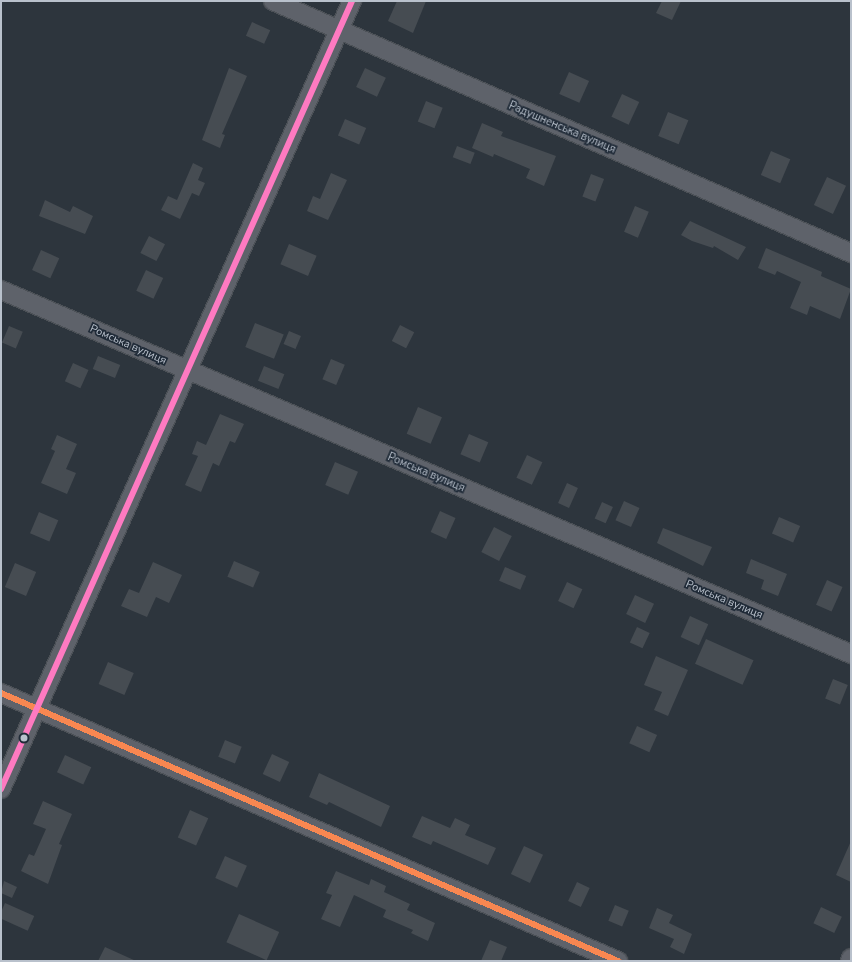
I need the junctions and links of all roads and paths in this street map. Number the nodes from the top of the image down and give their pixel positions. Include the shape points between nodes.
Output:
1 (273, 1) edge
2 (352, 1) edge
3 (338, 31) junction
4 (851, 253) edge
5 (1, 290) edge
6 (188, 372) junction
7 (851, 654) edge
8 (1, 693) edge
9 (36, 708) junction
10 (1, 789) edge
11 (851, 958) edge
12 (618, 961) edge
13 (850, 961) edge

1 - 3 street, Радушненська вулиця
2 - 3 street
3 - 4 street, Радушненська вулиця
3 - 6 street
5 - 6 street, Ромська вулиця
6 - 7 street, Ромська вулиця
6 - 9 street
8 - 9 street
9 - 10 street
9 - 12 street
11 - 13 street

